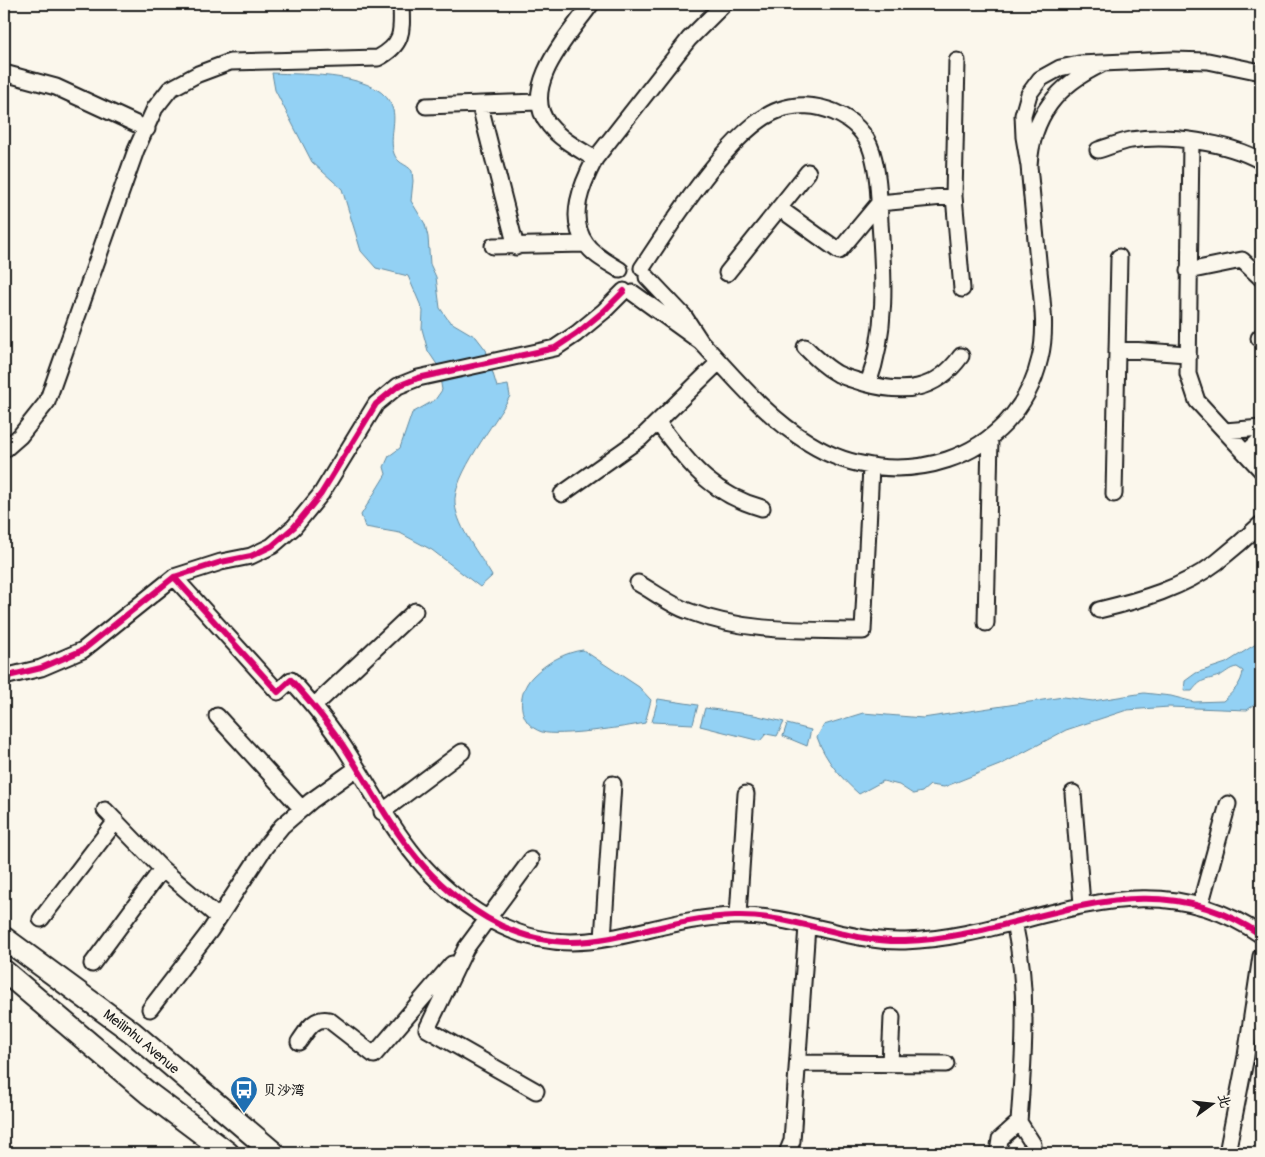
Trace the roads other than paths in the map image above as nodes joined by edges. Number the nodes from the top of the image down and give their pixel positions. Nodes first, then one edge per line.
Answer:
1 (401, 4) edge
2 (591, 4) edge
3 (724, 4) edge
4 (957, 61) dead end
5 (1102, 64) junction
6 (1261, 72) edge
7 (4, 73) edge
8 (538, 102) junction
9 (426, 106) dead end
10 (480, 106) junction
11 (147, 129) junction
12 (1191, 141) junction
13 (1098, 150) dead end
14 (595, 159) junction
15 (1261, 161) edge
16 (1029, 166) junction
17 (808, 172) dead end
18 (954, 196) junction
19 (879, 203) junction
20 (779, 208) junction
21 (585, 244) junction
22 (493, 246) dead end
23 (516, 247) junction
24 (1119, 257) dead end
25 (620, 270) junction
26 (1188, 271) junction
27 (645, 272) junction
28 (726, 273) dead end
29 (1261, 278) edge
30 (962, 289) dead end
31 (628, 292) junction
32 (701, 342) junction
33 (804, 347) dead end
34 (1117, 349) junction
35 (1187, 354) junction
36 (961, 356) dead end
37 (719, 362) junction
38 (868, 384) junction
39 (658, 423) junction
40 (1261, 428) edge
41 (1225, 431) junction
42 (990, 438) junction
43 (1261, 438) edge
44 (4, 450) edge
45 (1246, 453) junction
46 (871, 467) junction
47 (1261, 470) edge
48 (562, 494) dead end
49 (1114, 494) dead end
50 (762, 508) dead end
51 (1261, 524) edge
52 (174, 577) junction
53 (638, 583) dead end
54 (1099, 610) dead end
55 (415, 611) dead end
56 (986, 623) dead end
57 (4, 677) edge
58 (314, 706) junction
59 (217, 716) dead end
60 (462, 752) dead end
61 (357, 768) junction
62 (613, 784) dead end
63 (1073, 793) dead end
64 (746, 794) dead end
65 (1228, 804) dead end
66 (302, 809) junction
67 (105, 810) dead end
68 (382, 812) junction
69 (116, 821) junction
70 (531, 860) dead end
71 (162, 868) junction
72 (1082, 904) junction
73 (1200, 906) junction
74 (738, 915) junction
75 (218, 917) junction
76 (488, 918) junction
77 (42, 919) dead end
78 (1014, 922) junction
79 (807, 926) junction
80 (1261, 934) edge
81 (4, 938) edge
82 (603, 939) junction
83 (466, 948) junction
84 (1261, 956) edge
85 (92, 964) dead end
86 (4, 970) edge
87 (150, 1008) dead end
88 (409, 1015) junction
89 (892, 1017) dead end
90 (427, 1029) junction
91 (299, 1042) dead end
92 (798, 1063) junction
93 (890, 1064) junction
94 (946, 1064) dead end
95 (536, 1091) dead end
96 (1018, 1122) junction
97 (228, 1153) edge
98 (274, 1153) edge
99 (787, 1153) edge
100 (998, 1153) edge
101 (1033, 1153) edge
102 (1227, 1153) edge

1 - 11 street
2 - 8 street
3 - 14 street
4 - 18 street
5 - 6 street
5 - 16 street
5 - 16 street
7 - 11 street
8 - 10 street
8 - 14 street
9 - 10 street
10 - 23 street
11 - 44 street
12 - 13 street
12 - 15 street
12 - 26 street
14 - 21 street
16 - 42 street
17 - 20 street
18 - 19 street
18 - 30 street
19 - 20 street
19 - 27 street
19 - 38 street
20 - 28 street
21 - 23 street
21 - 25 street
22 - 23 street
24 - 34 street
25 - 27 street
25 - 31 street
26 - 29 street
26 - 35 street
27 - 31 street
27 - 32 street
31 - 32 street
31 - 52 street
32 - 37 street
33 - 38 street
34 - 35 street
34 - 49 street
35 - 41 street
36 - 38 street
37 - 39 street
37 - 46 street
39 - 48 street
39 - 50 street
40 - 41 street
41 - 45 street
42 - 46 street
42 - 56 street
43 - 45 street
45 - 47 street
46 - 53 street
51 - 54 street
52 - 57 street
52 - 58 street
55 - 58 street
58 - 61 street
59 - 66 street
60 - 68 street
61 - 66 street
61 - 68 street
62 - 82 street
63 - 72 street
64 - 74 street
65 - 73 street
66 - 75 street
67 - 69 street
68 - 76 street
69 - 71 street
69 - 77 street
70 - 76 street
71 - 75 street
71 - 85 street
72 - 73 street
72 - 78 street
73 - 80 street
74 - 79 street
74 - 82 street
75 - 87 street
76 - 82 street
76 - 83 street
78 - 79 street
78 - 96 street
79 - 92 street
81 - 98 main road, Meilinhu Avenue
83 - 88 street
83 - 90 street
84 - 102 street
86 - 97 main road
88 - 90 street
88 - 91 street
89 - 93 street
90 - 95 street
92 - 93 street
92 - 99 street
93 - 94 street
96 - 100 street
96 - 101 street

